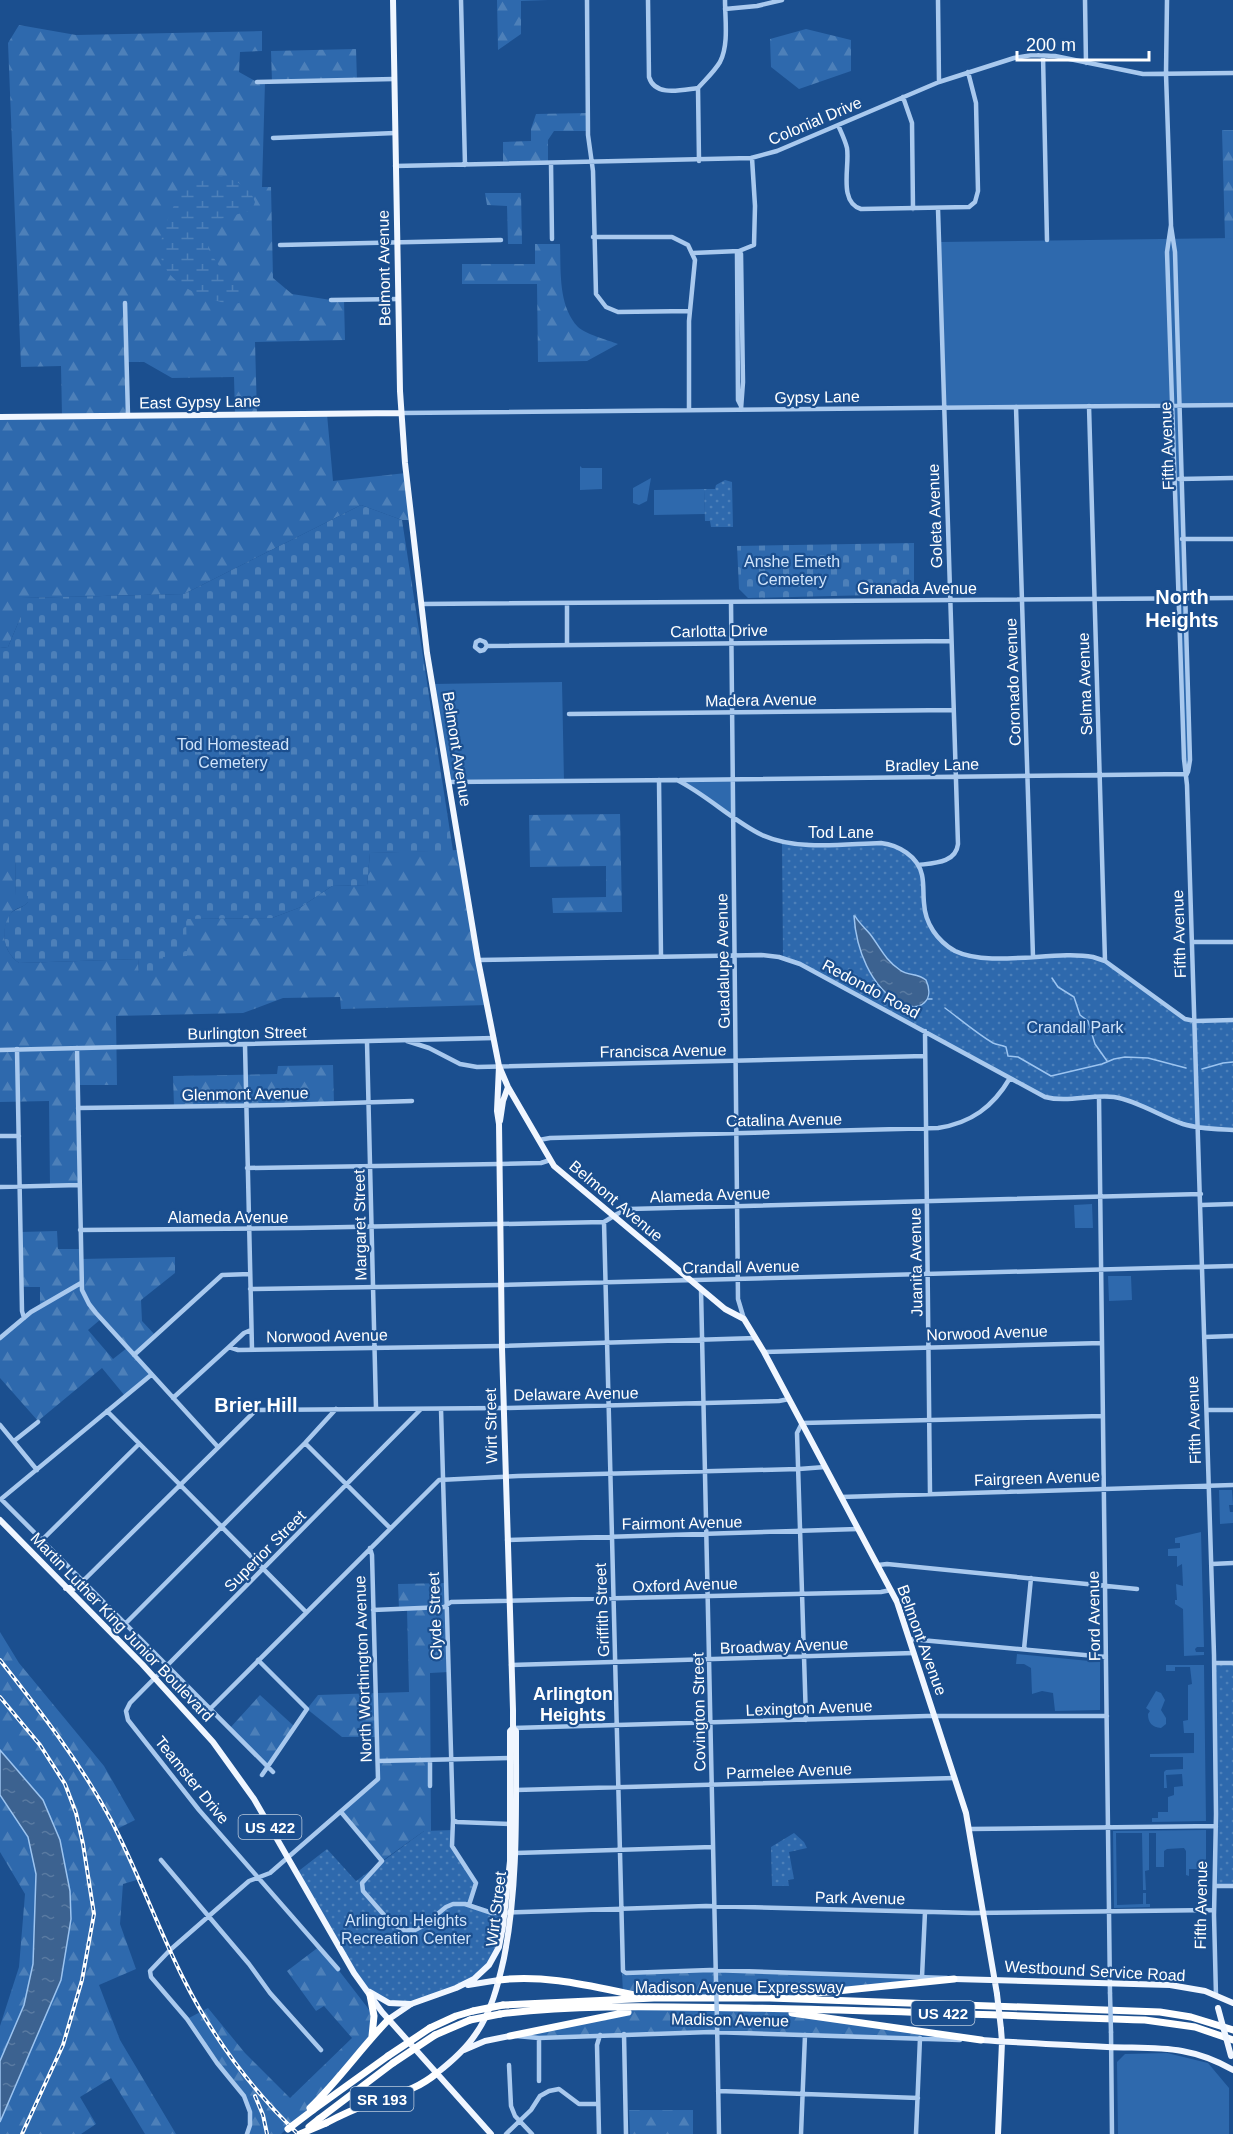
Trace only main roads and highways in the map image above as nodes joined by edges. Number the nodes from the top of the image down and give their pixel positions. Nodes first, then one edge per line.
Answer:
1 (393, 0) edge
2 (401, 413) junction
3 (0, 417) edge
4 (499, 1066) junction
5 (508, 1087) junction
6 (499, 1124) junction
7 (0, 1520) edge
8 (83, 1581) road end
9 (65, 1587) junction
10 (513, 1758) junction
11 (508, 1912) junction
12 (954, 1979) joint
13 (995, 1979) junction
14 (499, 1980) junction
15 (456, 1988) junction
16 (368, 1992) junction
17 (1216, 1996) junction
18 (654, 1998) junction
19 (770, 1998) junction
20 (1233, 2003) edge
21 (411, 2004) junction
22 (650, 2007) junction
23 (763, 2009) junction
24 (389, 2019) junction
25 (1233, 2030) edge
26 (510, 2036) joint
27 (372, 2037) junction
28 (981, 2040) joint
29 (1233, 2040) edge
30 (1002, 2042) junction
31 (461, 2052) junction
32 (1232, 2059) edge
33 (1233, 2070) edge
34 (436, 2073) junction
35 (311, 2109) junction
36 (322, 2121) junction
37 (281, 2134) edge
38 (300, 2134) edge
39 (491, 2134) edge
40 (998, 2134) edge

1 - 2 main road, Belmont Avenue
2 - 3 main road, East Gypsy Lane
2 - 4 main road, Belmont Avenue
4 - 5 main road, Belmont Avenue
4 - 6 main road, Wirt Street
5 - 6 main road, Wirt Street
5 - 13 main road, Belmont Avenue
6 - 10 main road, Wirt Street
7 - 9 main road, Martin Luther King Junior Boulevard / US 422
8 - 9 main road
9 - 16 main road, Martin Luther King Junior Boulevard / US 422
10 - 11 main road, Wirt Street
10 - 11 main road, Wirt Street
11 - 14 main road, Wirt Street
11 - 15 main road, Wirt Street
12 - 13 main road, Westbound Service Road
12 - 19 highway
13 - 17 main road, Westbound Service Road
13 - 30 main road, Belmont Avenue, bridge
14 - 15 main road, US 422
14 - 18 highway, US 422
14 - 31 main road, Wirt Street
15 - 21 main road, Wirt Street / US 422
16 - 21 main road, US 422
16 - 24 main road, Martin Luther King Junior Boulevard / US 422
16 - 27 highway
17 - 20 main road, Westbound Service Road
17 - 32 main road, Fifth Avenue, bridge
18 - 19 highway, Madison Avenue Expressway / US 422
18 - 35 highway, Madison Avenue Expressway, bridge
19 - 25 highway, Madison Avenue Expressway / US 422
21 - 24 main road, Wirt Street / SR 193
22 - 23 highway, Madison Avenue Expressway / US 422
22 - 26 highway, US 422
22 - 36 highway, Madison Avenue Expressway, bridge
23 - 28 highway
23 - 29 highway, Madison Avenue Expressway / US 422
24 - 27 highway, SR 193
24 - 34 main road, Martin Luther King Junior Boulevard / US 422
26 - 31 main road, Madison Avenue / US 422
27 - 35 highway, SR 193
28 - 30 main road, Madison Avenue
30 - 33 main road, Madison Avenue
30 - 40 main road, Belmont Avenue
31 - 34 main road, Wirt Street / US 422
34 - 36 highway, SR 193
34 - 39 main road, Martin Luther King Junior Boulevard
35 - 37 highway, Madison Avenue Expressway, bridge
36 - 38 highway, SR 193, bridge

